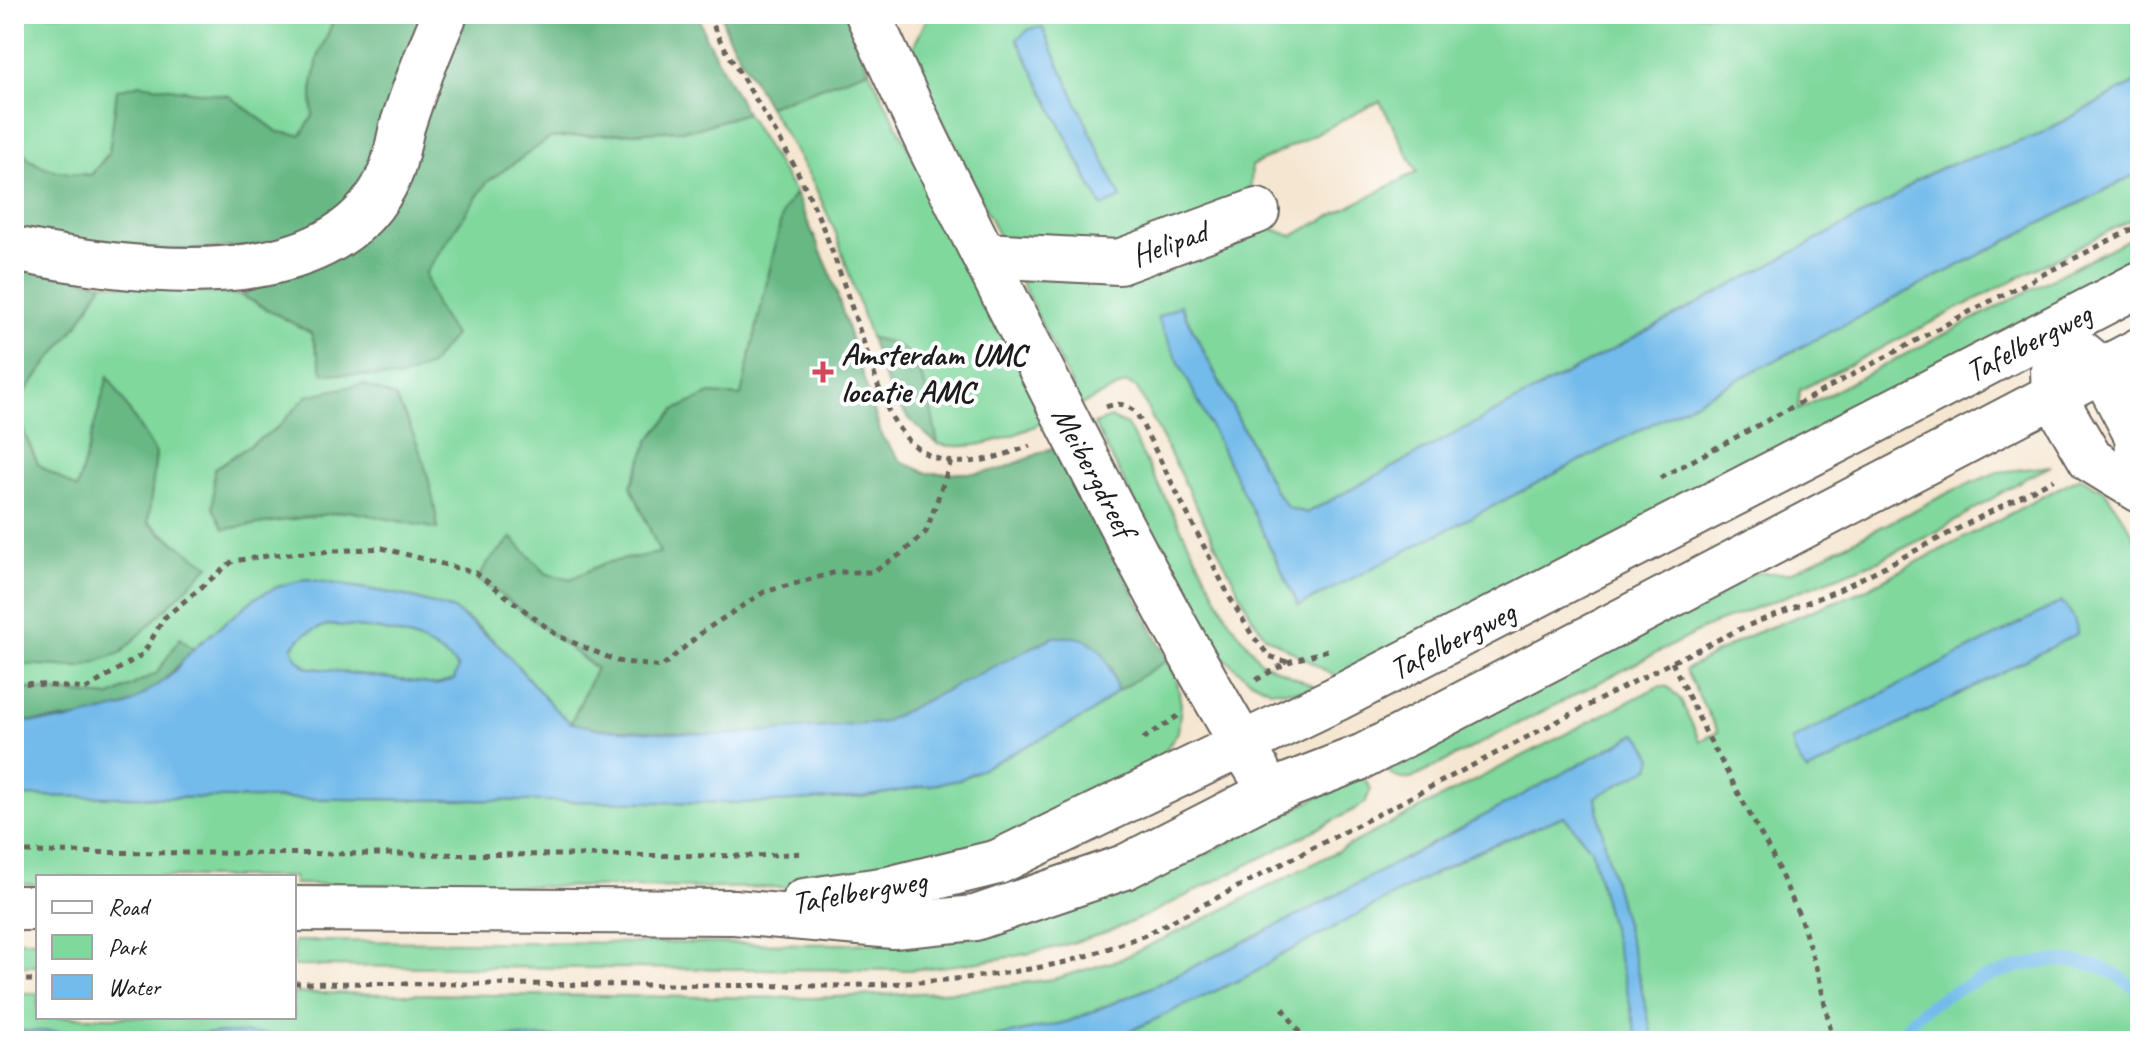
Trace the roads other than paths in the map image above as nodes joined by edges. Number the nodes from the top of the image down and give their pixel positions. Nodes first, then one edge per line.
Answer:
1 (445, 14) edge
2 (868, 14) edge
3 (1257, 211) dead end
4 (14, 249) edge
5 (984, 255) junction
6 (2140, 284) edge
7 (2052, 329) junction
8 (2121, 361) edge
9 (2054, 397) junction
10 (2140, 478) edge
11 (2140, 490) edge
12 (1243, 745) junction
13 (1271, 792) junction
14 (14, 908) edge
15 (36, 908) edge
16 (296, 909) edge
17 (734, 912) junction

1 - 4 street
2 - 5 street, Meibergdreef
3 - 5 street, Helipad
5 - 12 street, Meibergdreef
6 - 7 street, Tafelbergweg
7 - 8 street
7 - 9 street
7 - 12 street, Tafelbergweg
8 - 9 street, Tafelbergweg
8 - 10 street
9 - 11 street
9 - 13 street, Tafelbergweg
12 - 13 street, Meibergdreef
12 - 17 street, Tafelbergweg
13 - 17 street, Tafelbergweg
14 - 15 street
16 - 17 street, Tafelbergweg

